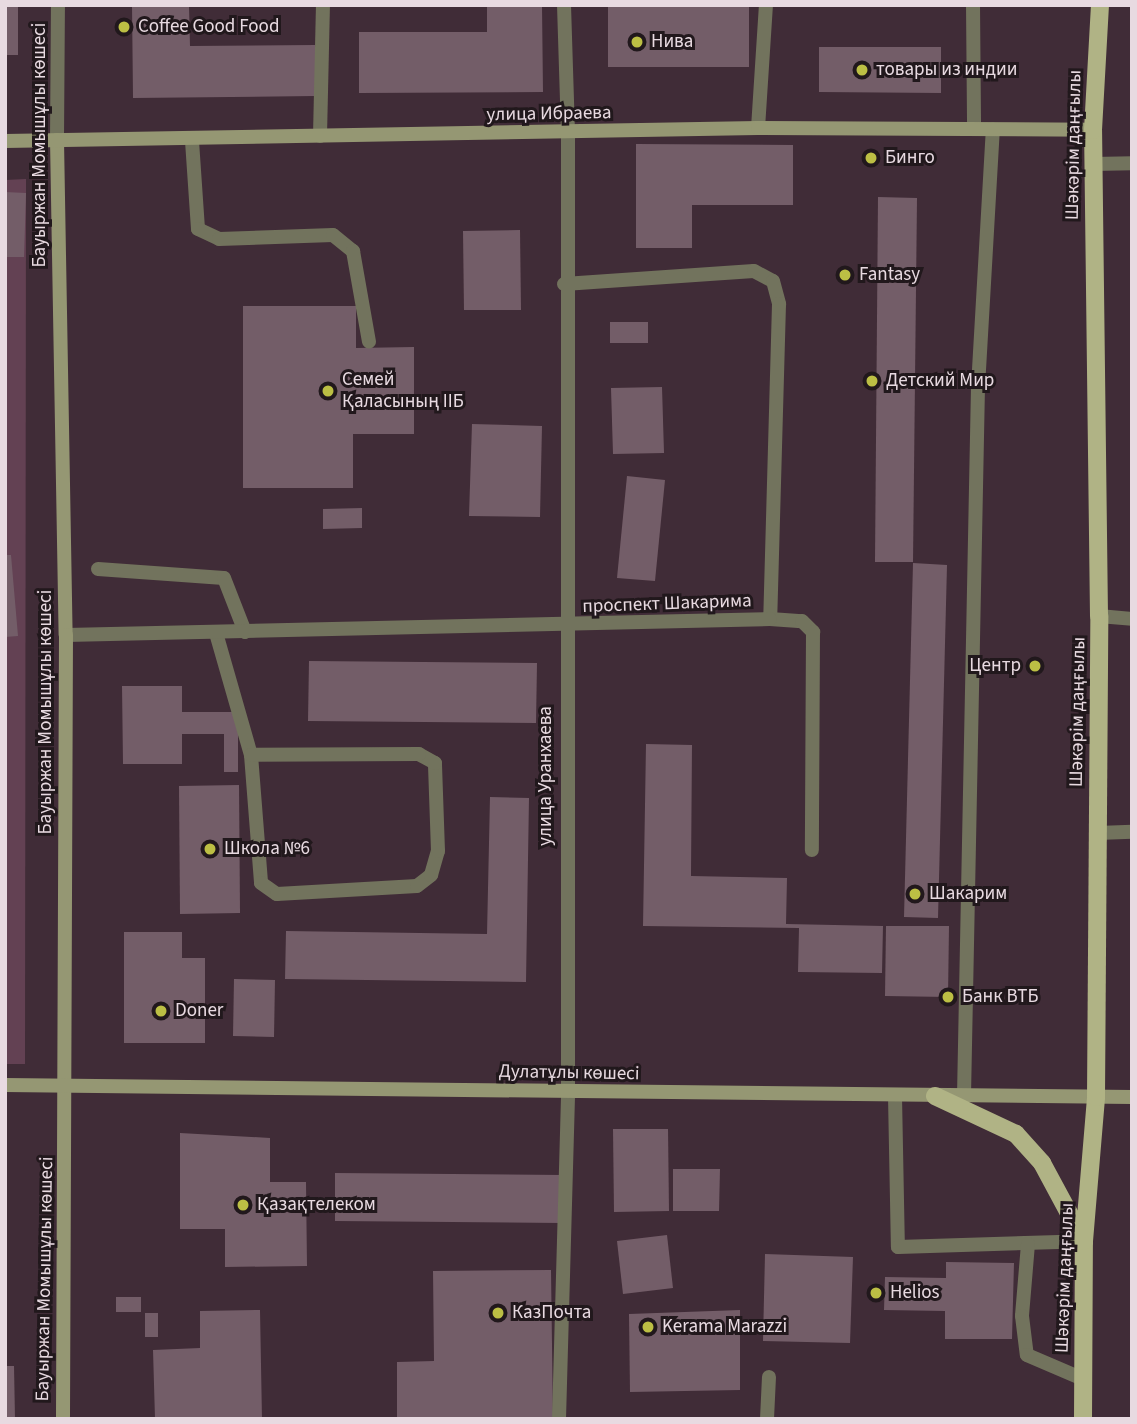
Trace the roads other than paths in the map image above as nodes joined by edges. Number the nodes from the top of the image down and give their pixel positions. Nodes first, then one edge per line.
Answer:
1 (58, 5) edge
2 (323, 5) edge
3 (564, 5) edge
4 (766, 5) edge
5 (972, 5) edge
6 (1100, 5) edge
7 (758, 128) junction
8 (974, 129) junction
9 (993, 129) junction
10 (1093, 130) junction
11 (568, 134) junction
12 (320, 136) junction
13 (57, 140) junction
14 (5, 141) edge
15 (192, 141) junction
16 (1132, 163) edge
17 (1093, 164) junction
18 (564, 284) junction
19 (369, 342) dead end
20 (98, 569) dead end
21 (1100, 616) junction
22 (770, 619) junction
23 (1132, 619) edge
24 (564, 627) junction
25 (245, 632) junction
26 (216, 633) junction
27 (66, 635) junction
28 (251, 755) junction
29 (1132, 832) edge
30 (1098, 833) junction
31 (812, 850) dead end
32 (5, 1085) edge
33 (67, 1086) junction
34 (568, 1093) junction
35 (895, 1096) junction
36 (935, 1096) junction
37 (964, 1096) junction
38 (1096, 1097) junction
39 (1132, 1097) edge
40 (1084, 1241) junction
41 (1028, 1244) junction
42 (769, 1377) dead end
43 (1083, 1379) junction
44 (63, 1419) edge
45 (559, 1419) edge
46 (767, 1419) edge
47 (1083, 1419) edge

1 - 13 street, Бауыржан Момышұлы көшесі
2 - 12 street
3 - 11 street, улица Уранхаева
4 - 7 street
5 - 8 street
6 - 10 main road, Шәкәрім даңғылы
7 - 8 street, улица Ибраева
7 - 11 street, улица Ибраева
8 - 9 street, улица Ибраева
9 - 10 street, улица Ибраева
9 - 37 street
10 - 17 main road, Шәкәрім даңғылы
11 - 12 street, улица Ибраева
11 - 18 street, улица Уранхаева
12 - 15 street, улица Ибраева
13 - 14 street, улица Ибраева
13 - 15 street, улица Ибраева
13 - 27 street, Бауыржан Момышұлы көшесі
15 - 19 street
16 - 17 street
17 - 21 main road, Шәкәрім даңғылы
18 - 22 street
18 - 24 street, улица Уранхаева
20 - 25 street
21 - 23 street
21 - 30 main road, Шәкәрім даңғылы
22 - 24 street, проспект Шакарима
22 - 31 street, проспект Шакарима
24 - 25 street, проспект Шакарима
24 - 34 street, улица Уранхаева
25 - 26 street, проспект Шакарима
26 - 27 street, проспект Шакарима
26 - 28 street
27 - 33 street, Бауыржан Момышұлы көшесі
28 - 28 street
29 - 30 street
30 - 38 main road, Шәкәрім даңғылы
32 - 33 street, Дулатұлы көшесі
33 - 34 street, Дулатұлы көшесі
33 - 44 street, Бауыржан Момышұлы көшесі
34 - 35 street, Дулатұлы көшесі
34 - 45 street, улица Уранхаева
35 - 36 street, Дулатұлы көшесі
35 - 41 street
36 - 37 street, Дулатұлы көшесі
36 - 40 main road
37 - 38 street, Дулатұлы көшесі
38 - 39 street, Дулатұлы көшесі
38 - 40 main road, Шәкәрім даңғылы
40 - 41 street
40 - 43 main road, Шәкәрім даңғылы
41 - 43 street
42 - 46 street
43 - 47 main road, Шәкәрім даңғылы

